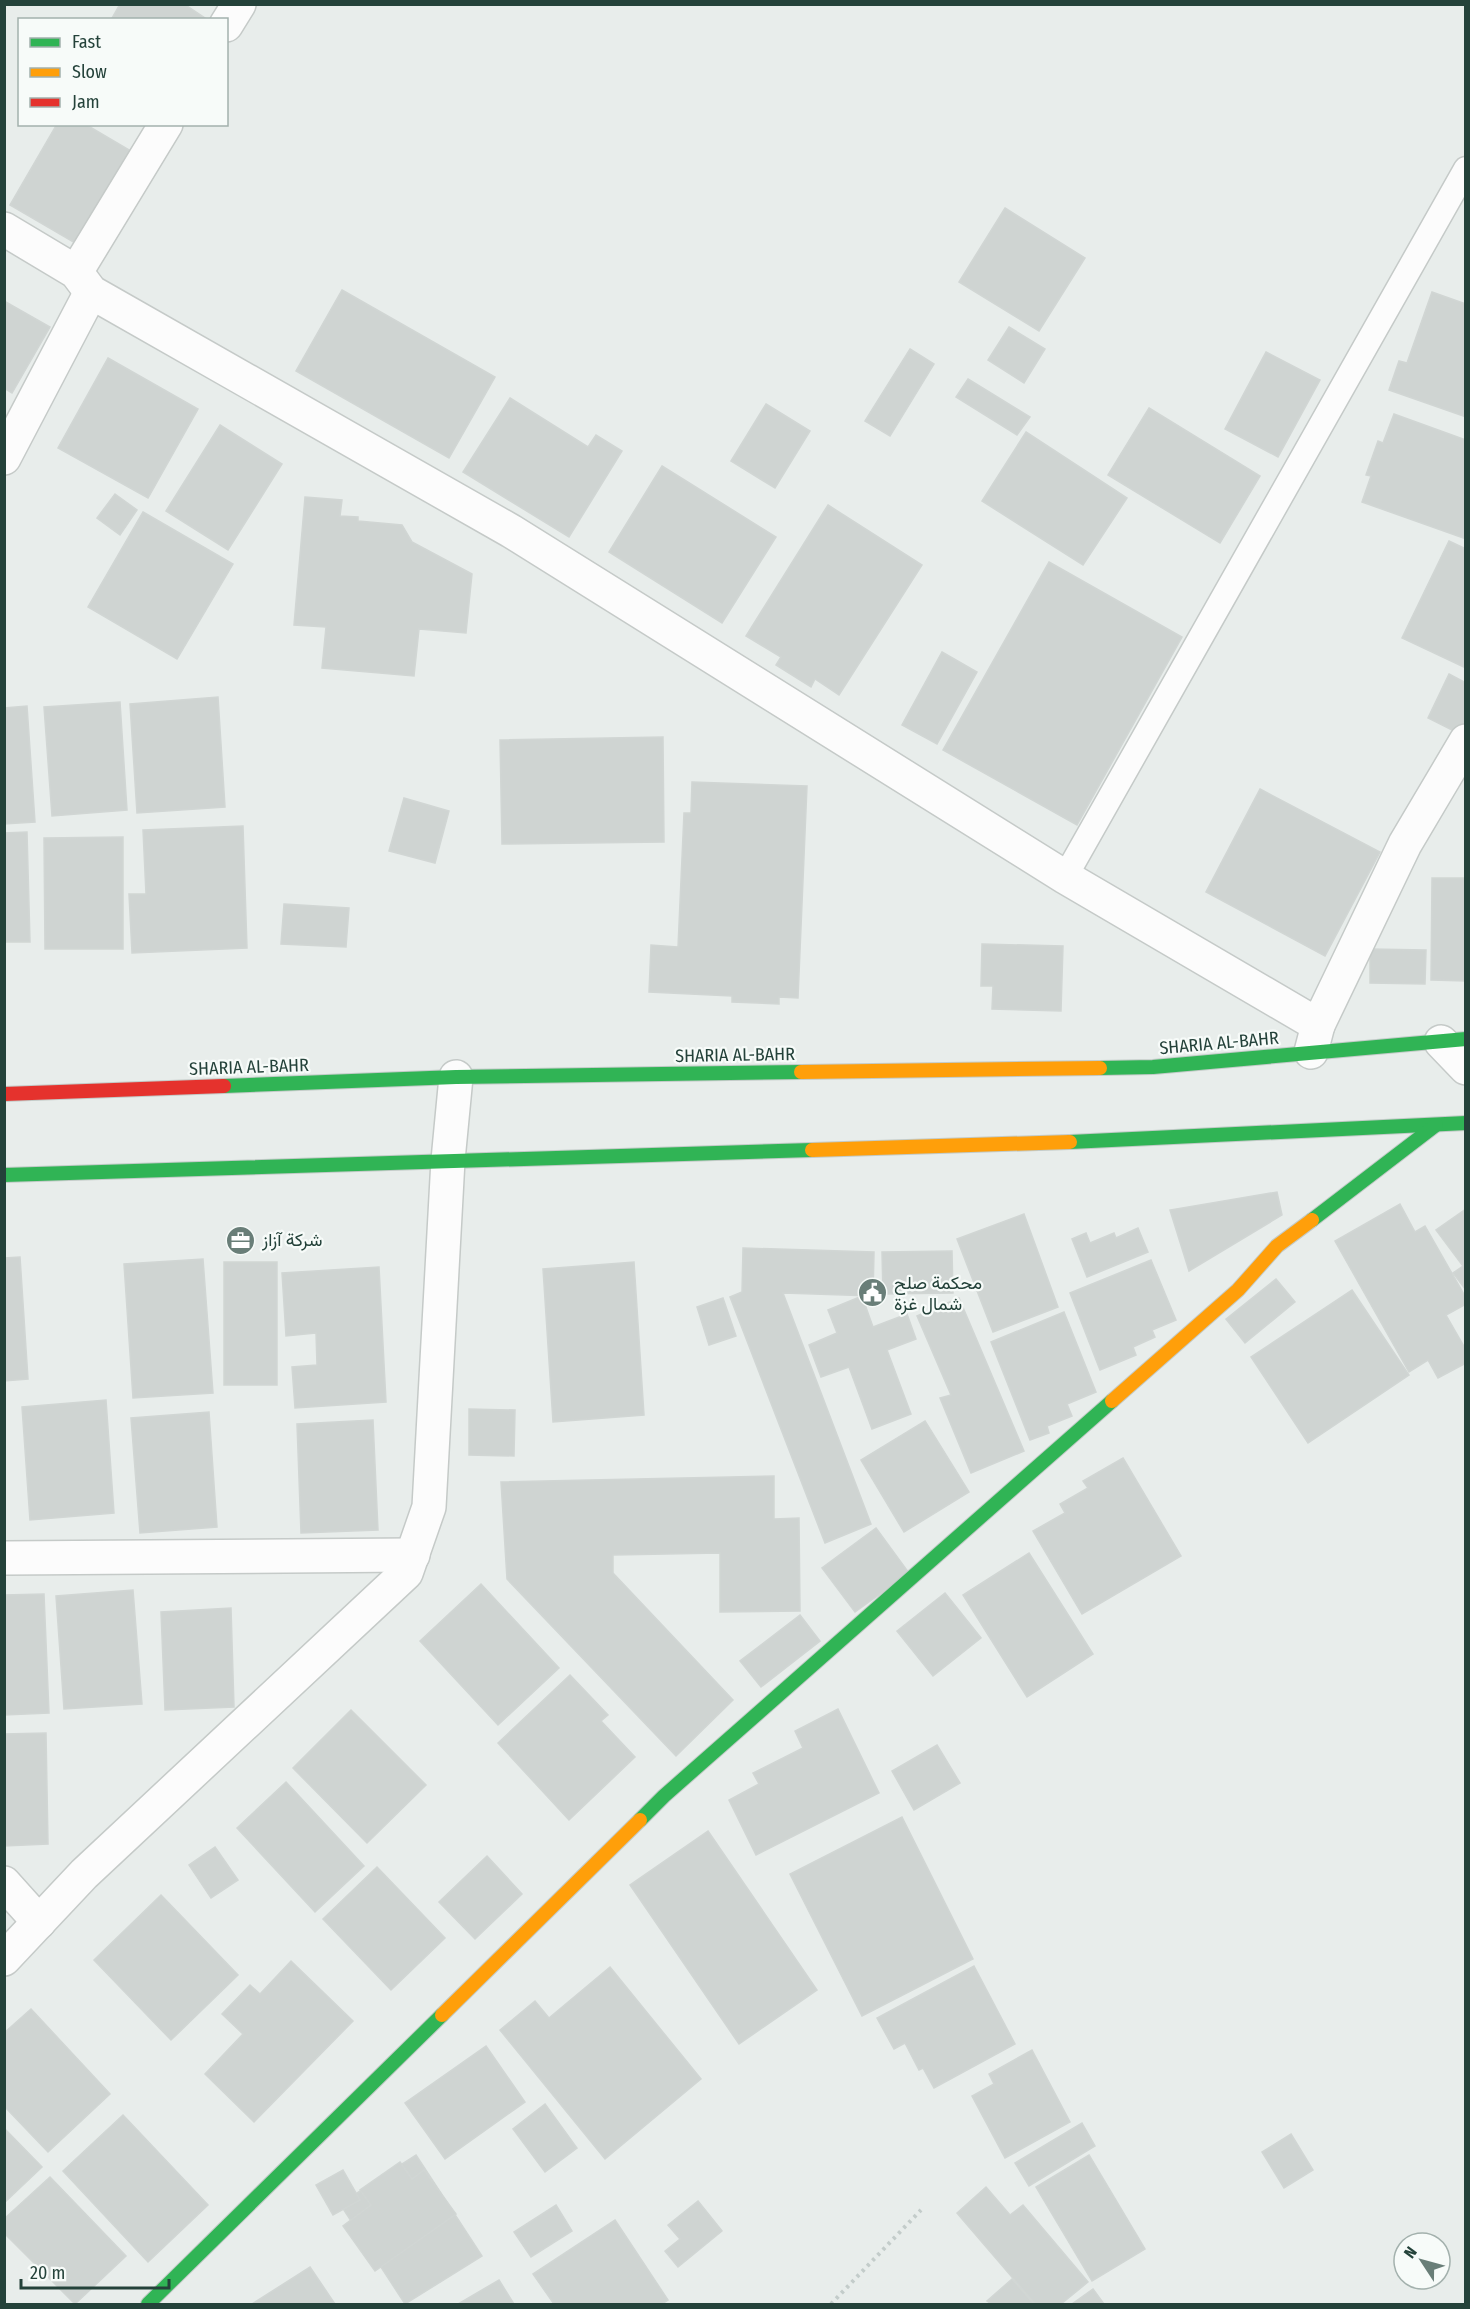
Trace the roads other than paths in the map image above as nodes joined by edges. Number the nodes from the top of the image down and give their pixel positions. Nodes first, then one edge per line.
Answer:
1 (239, 4) edge
2 (228, 23) edge
3 (165, 126) edge
4 (1466, 169) edge
5 (4, 229) edge
6 (83, 282) junction
7 (4, 458) edge
8 (1466, 741) edge
9 (1065, 877) junction
10 (1314, 1039) junction
11 (1453, 1040) edge
12 (1466, 1068) edge
13 (456, 1077) junction
14 (4, 1094) edge
15 (1466, 1123) edge
16 (1436, 1125) junction
17 (448, 1160) junction
18 (4, 1175) edge
19 (413, 1555) junction
20 (4, 1558) edge
21 (4, 1883) edge
22 (39, 1922) junction
23 (4, 1959) edge
24 (148, 2304) edge

1 - 2 street
3 - 6 street
4 - 9 lane
5 - 6 street
6 - 7 street
6 - 9 street
8 - 10 street
9 - 10 street
10 - 11 main road, SHARIA AL-BAHR
10 - 13 main road, SHARIA AL-BAHR
11 - 12 street
13 - 14 main road, SHARIA AL-BAHR
13 - 17 street
15 - 16 main road
16 - 17 main road
16 - 24 main road
17 - 18 main road
17 - 19 street
19 - 20 street
19 - 22 street
21 - 22 street
22 - 23 street

